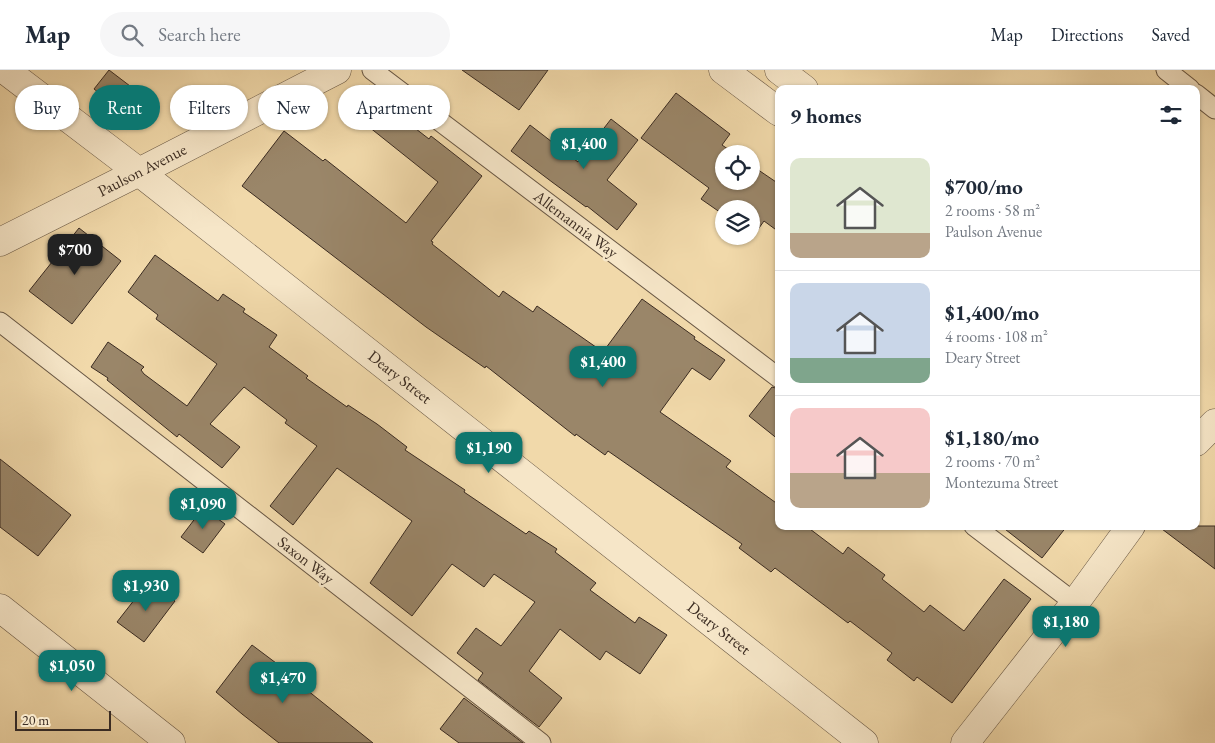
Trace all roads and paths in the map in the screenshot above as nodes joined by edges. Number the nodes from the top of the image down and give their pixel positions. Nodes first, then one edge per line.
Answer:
1 (5, 70) edge
2 (337, 70) edge
3 (372, 70) edge
4 (723, 70) edge
5 (778, 70) edge
6 (1166, 70) edge
7 (799, 85) edge
8 (1185, 85) edge
9 (1200, 97) edge
10 (1215, 108) edge
11 (775, 109) edge
12 (139, 172) junction
13 (0, 242) edge
14 (0, 322) edge
15 (775, 375) edge
16 (979, 530) edge
17 (1128, 530) edge
18 (1074, 603) junction
19 (0, 608) edge
20 (171, 743) edge
21 (541, 743) edge
22 (864, 743) edge
23 (965, 743) edge

1 - 12 street, Deary Street
2 - 12 street, Paulson Avenue
3 - 15 lane, Allemannia Way
4 - 11 street
5 - 7 street
6 - 8 lane
9 - 10 lane
12 - 13 street, Paulson Avenue
12 - 22 street, Deary Street
14 - 21 lane, Saxon Way
16 - 18 lane
17 - 18 street
18 - 23 street
19 - 20 street

